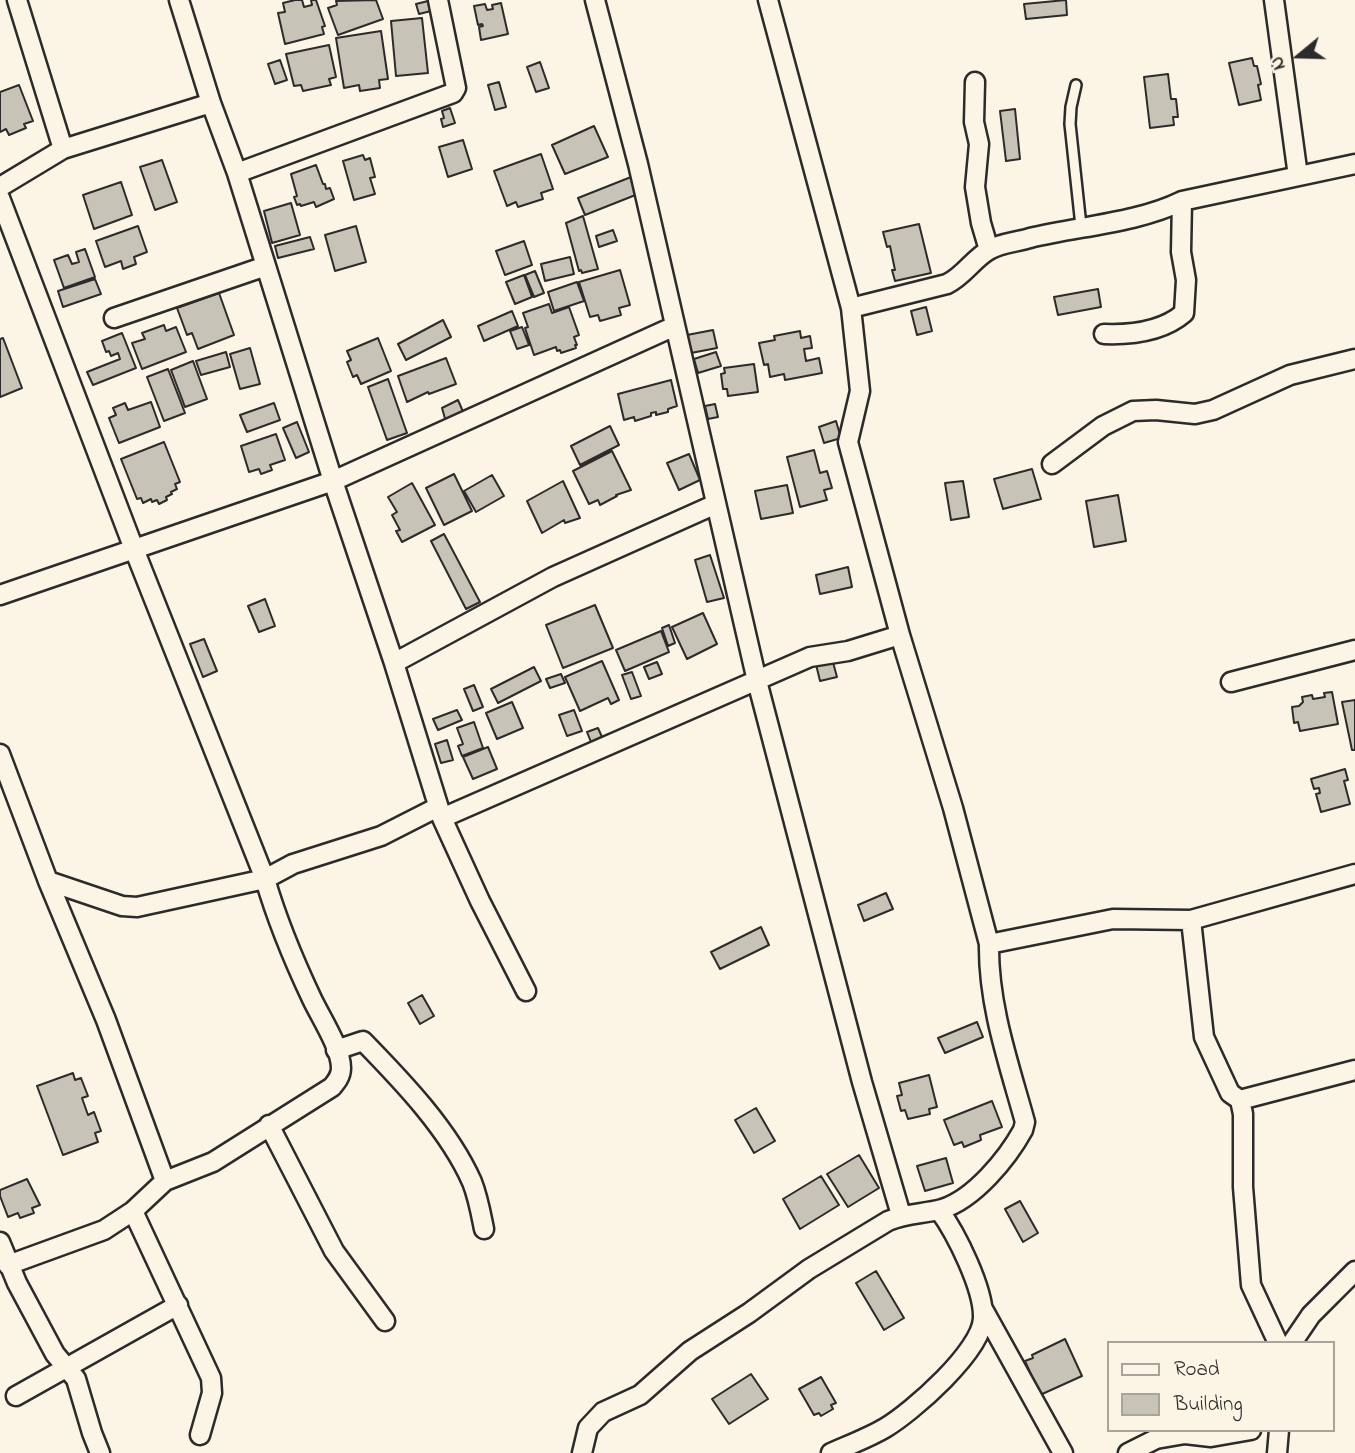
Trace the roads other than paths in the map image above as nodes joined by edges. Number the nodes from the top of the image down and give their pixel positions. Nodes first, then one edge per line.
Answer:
1 (17, 0) edge
2 (179, 0) edge
3 (438, 0) edge
4 (595, 0) edge
5 (768, 0) edge
6 (1274, 0) edge
7 (975, 82) dead end
8 (1076, 85) dead end
9 (211, 103) junction
10 (62, 149) junction
11 (1355, 164) edge
12 (237, 173) junction
13 (1298, 176) junction
14 (0, 187) edge
15 (0, 198) edge
16 (1182, 201) junction
17 (1081, 226) junction
18 (989, 250) junction
19 (266, 266) junction
20 (851, 308) junction
21 (114, 318) dead end
22 (675, 326) junction
23 (1104, 334) dead end
24 (1355, 359) edge
25 (1052, 464) dead end
26 (333, 481) junction
27 (716, 504) junction
28 (134, 549) junction
29 (0, 596) edge
30 (900, 635) junction
31 (1355, 650) edge
32 (394, 663) junction
33 (757, 681) junction
34 (1231, 682) dead end
35 (0, 754) edge
36 (440, 812) junction
37 (1355, 874) edge
38 (265, 879) junction
39 (48, 881) junction
40 (1191, 920) junction
41 (989, 944) junction
42 (526, 991) dead end
43 (336, 1050) junction
44 (1355, 1070) edge
45 (1240, 1100) junction
46 (269, 1125) junction
47 (165, 1181) junction
48 (133, 1210) junction
49 (939, 1210) junction
50 (901, 1215) junction
51 (484, 1229) dead end
52 (0, 1242) edge
53 (8, 1265) junction
54 (1355, 1271) edge
55 (178, 1306) junction
56 (982, 1307) junction
57 (384, 1321) dead end
58 (1277, 1341) edge
59 (1293, 1341) edge
60 (65, 1368) junction
61 (16, 1396) dead end
62 (1239, 1432) edge
63 (1279, 1432) edge
64 (200, 1435) dead end
65 (100, 1453) edge
66 (582, 1453) edge
67 (831, 1453) edge
68 (1063, 1453) edge
69 (1128, 1453) edge
70 (1277, 1453) edge

1 - 10 street
2 - 9 street
3 - 12 street
4 - 22 street
5 - 20 street
6 - 13 street
7 - 18 street
8 - 17 lane
9 - 10 street
9 - 12 street
10 - 14 street
11 - 13 street
12 - 19 street
13 - 16 street
15 - 28 street
16 - 17 street
16 - 23 street
17 - 18 street
18 - 20 street
19 - 21 street
19 - 26 street
20 - 30 street
22 - 26 street
22 - 27 street
24 - 25 street
26 - 28 street
26 - 32 street
27 - 32 street
27 - 33 street
28 - 29 street
28 - 38 street
30 - 33 street
30 - 41 street
31 - 34 street
32 - 36 street
33 - 36 street
33 - 50 street
35 - 39 street
36 - 38 street
36 - 42 street
37 - 40 street
38 - 39 street
38 - 43 street
39 - 47 street
40 - 41 street
40 - 45 street
41 - 49 street
43 - 46 street
43 - 51 street
44 - 45 street
45 - 58 street
46 - 47 street
46 - 57 street
47 - 48 street
48 - 53 street
48 - 55 street
49 - 50 street
49 - 56 street
50 - 66 street
52 - 53 street
53 - 60 street
54 - 59 street
55 - 60 street
55 - 64 street
56 - 67 street
56 - 68 street
60 - 61 street
60 - 65 street
62 - 69 street
63 - 70 street

